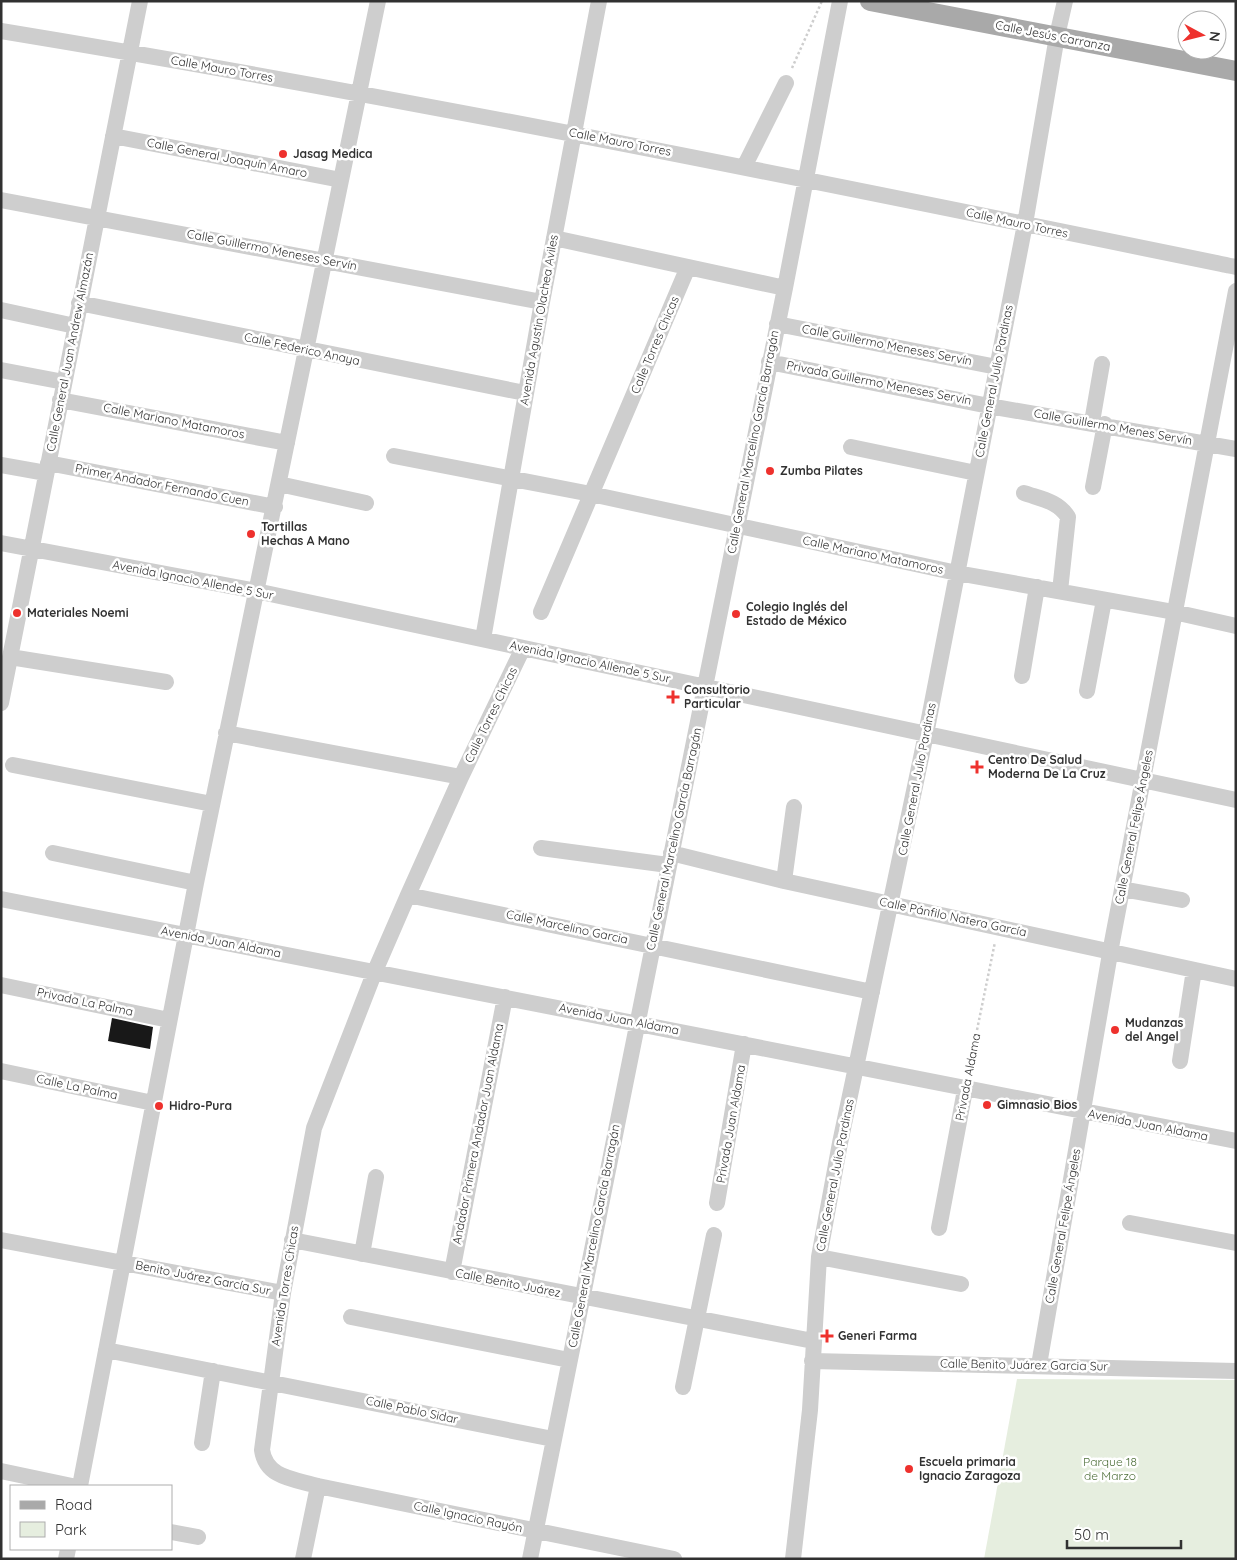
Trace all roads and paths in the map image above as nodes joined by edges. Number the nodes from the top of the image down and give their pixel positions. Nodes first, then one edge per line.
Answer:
1 (140, 1) edge
2 (378, 1) edge
3 (599, 1) edge
4 (822, 1) edge
5 (840, 1) edge
6 (870, 1) edge
7 (1065, 1) edge
8 (1, 31) edge
9 (1056, 36) junction
10 (130, 52) junction
11 (1236, 71) edge
12 (786, 83) joint
13 (359, 93) junction
14 (574, 133) junction
15 (113, 136) junction
16 (744, 167) junction
17 (806, 179) junction
18 (341, 180) junction
19 (1, 200) edge
20 (96, 217) junction
21 (1025, 224) junction
22 (554, 238) junction
23 (324, 260) junction
24 (688, 267) junction
25 (1236, 268) edge
26 (785, 288) junction
27 (1236, 291) edge
28 (542, 302) junction
29 (79, 303) junction
30 (1, 310) edge
31 (777, 324) junction
32 (75, 326) junction
33 (1230, 349) edge
34 (306, 350) junction
35 (769, 362) junction
36 (1102, 364) dead end
37 (997, 367) junction
38 (1, 370) edge
39 (64, 382) junction
40 (525, 394) junction
41 (60, 400) junction
42 (989, 406) junction
43 (1099, 423) junction
44 (288, 443) junction
45 (1206, 443) junction
46 (851, 448) dead end
47 (1236, 449) edge
48 (394, 456) dead end
49 (1, 465) edge
50 (47, 468) junction
51 (976, 473) junction
52 (510, 480) junction
53 (279, 484) junction
54 (1093, 487) dead end
55 (1024, 493) dead end
56 (591, 494) junction
57 (366, 503) dead end
58 (275, 507) junction
59 (735, 526) junction
60 (1, 543) edge
61 (32, 549) junction
62 (957, 573) junction
63 (1038, 587) junction
64 (256, 591) junction
65 (1060, 591) junction
66 (1104, 600) junction
67 (541, 612) dead end
68 (1174, 612) junction
69 (1236, 626) edge
70 (483, 639) junction
71 (524, 648) junction
72 (10, 657) junction
73 (1022, 676) dead end
74 (166, 682) dead end
75 (705, 686) junction
76 (1087, 691) dead end
77 (1, 703) edge
78 (226, 733) junction
79 (926, 734) junction
80 (13, 765) dead end
81 (461, 777) junction
82 (1143, 781) junction
83 (1236, 800) edge
84 (212, 804) junction
85 (794, 807) dead end
86 (541, 848) dead end
87 (53, 853) dead end
88 (669, 859) junction
89 (784, 881) junction
90 (196, 883) junction
91 (1122, 889) junction
92 (408, 895) junction
93 (1, 899) edge
94 (1182, 900) dead end
95 (892, 903) junction
96 (999, 926) junction
97 (185, 935) junction
98 (652, 945) junction
99 (1110, 952) junction
100 (1194, 970) junction
101 (375, 971) junction
102 (1236, 979) edge
103 (1, 985) edge
104 (872, 992) junction
105 (505, 997) junction
106 (169, 1020) junction
107 (636, 1023) junction
108 (744, 1044) junction
109 (1180, 1061) dead end
110 (855, 1068) junction
111 (1, 1071) edge
112 (965, 1090) junction
113 (153, 1103) junction
114 (320, 1109) joint
115 (1083, 1112) junction
116 (1236, 1142) edge
117 (376, 1177) dead end
118 (717, 1203) dead end
119 (1130, 1223) dead end
120 (939, 1228) dead end
121 (714, 1235) dead end
122 (1, 1240) edge
123 (292, 1240) junction
124 (1236, 1243) edge
125 (362, 1254) junction
126 (819, 1258) junction
127 (122, 1263) junction
128 (452, 1272) junction
129 (962, 1284) dead end
130 (283, 1293) junction
131 (581, 1297) junction
132 (351, 1317) dead end
133 (697, 1319) junction
134 (813, 1341) junction
135 (106, 1350) junction
136 (569, 1360) junction
137 (812, 1361) junction
138 (1039, 1365) junction
139 (213, 1370) junction
140 (1236, 1372) edge
141 (270, 1382) junction
142 (683, 1388) dead end
143 (553, 1439) junction
144 (202, 1443) dead end
145 (266, 1465) joint
146 (1, 1471) edge
147 (67, 1485) edge
148 (80, 1485) edge
149 (318, 1486) junction
150 (536, 1531) junction
151 (172, 1532) edge
152 (198, 1537) dead end
153 (303, 1559) edge
154 (530, 1559) edge
155 (674, 1559) edge
156 (793, 1559) edge

1 - 10 street, Calle General Juan Andrew Almazán
2 - 13 street
3 - 14 street, Avenida Agustin Olachea Aviles
4 - 12 path
5 - 17 street, Calle General Marcelino García Barragán
6 - 9 main road, Calle Jesús Carranza
7 - 9 street, Calle General Julio Pardinas
8 - 10 street, Calle Mauro Torres
9 - 11 main road, Calle Jesús Carranza
9 - 21 street, Calle General Julio Pardinas
10 - 13 street, Calle Mauro Torres
10 - 15 street, Calle General Juan Andrew Almazán
12 - 16 street
13 - 14 street, Calle Mauro Torres
13 - 18 street
14 - 16 street, Calle Mauro Torres
14 - 22 street, Avenida Agustin Olachea Aviles
15 - 18 street, Calle General Joaquín Amaro
15 - 20 street, Calle General Juan Andrew Almazán
16 - 17 street, Calle Mauro Torres
17 - 21 street, Calle Mauro Torres
17 - 26 street, Calle General Marcelino García Barragán
18 - 23 street
19 - 20 street, Calle Guillermo Meneses Servín
20 - 23 street, Calle Guillermo Meneses Servín
20 - 29 street, Calle General Juan Andrew Almazán
21 - 25 street, Calle Mauro Torres
21 - 37 street, Calle General Julio Pardinas
22 - 24 street
22 - 28 street, Avenida Agustin Olachea Aviles
23 - 28 street, Calle Guillermo Meneses Servín
23 - 34 street
24 - 26 street
24 - 56 street, Calle Torres Chicas
26 - 31 street, Calle General Marcelino García Barragán
27 - 33 street, Calle General Felipe Ángeles
28 - 40 street, Avenida Agustin Olachea Aviles
29 - 32 street, Calle General Juan Andrew Almazán
29 - 34 street, Calle Federico Anaya
30 - 32 street
31 - 35 street, Calle General Marcelino García Barragán
31 - 37 street, Calle Guillermo Meneses Servín
32 - 39 street, Calle General Juan Andrew Almazán
33 - 45 street, Calle General Felipe Ángeles
34 - 40 street, Calle Federico Anaya
34 - 44 street
35 - 42 street, Privada Guillermo Meneses Servín
35 - 59 street, Calle General Marcelino García Barragán
36 - 43 street
37 - 42 street, Calle General Julio Pardinas
38 - 39 street
39 - 41 street, Calle General Juan Andrew Almazán
40 - 52 street, Avenida Agustin Olachea Aviles
41 - 44 street, Calle Mariano Matamoros
41 - 50 street, Calle General Juan Andrew Almazán
42 - 43 street, Calle Guillermo Menes Servín
42 - 51 street, Calle General Julio Pardinas
43 - 45 street, Calle Guillermo Menes Servín
43 - 54 street
44 - 53 street
45 - 47 street, Calle Guillermo Menes Servín
45 - 68 street, Calle General Felipe Ángeles
46 - 51 street
48 - 52 street, Calle Mariano Matamoros
49 - 50 street, Primer Andador Fernando Cuen
50 - 58 street, Primer Andador Fernando Cuen
50 - 61 street, Calle General Juan Andrew Almazán
51 - 62 street, Calle General Julio Pardinas
52 - 56 street, Calle Mariano Matamoros
52 - 70 street, Avenida Agustin Olachea Aviles
53 - 57 street
53 - 58 street
55 - 65 street
56 - 59 street, Calle Mariano Matamoros
56 - 67 street, Calle Torres Chicas
58 - 64 street
59 - 62 street, Calle Mariano Matamoros
59 - 75 street, Calle General Marcelino García Barragán
60 - 61 street, Avenida Ignacio Allende 5 Sur
61 - 64 street, Avenida Ignacio Allende 5 Sur
61 - 72 street, Calle General Juan Andrew Almazán
62 - 63 street, Calle Mariano Matamoros
62 - 79 street, Calle General Julio Pardinas
63 - 65 street, Calle Mariano Matamoros
63 - 73 street
64 - 70 street, Avenida Ignacio Allende 5 Sur
64 - 78 street
65 - 66 street, Calle Mariano Matamoros
66 - 68 street, Calle Mariano Matamoros
66 - 76 street
68 - 69 street, Calle Mariano Matamoros
68 - 82 street, Calle General Felipe Ángeles
70 - 71 street, Avenida Ignacio Allende 5 Sur
71 - 75 street, Avenida Ignacio Allende 5 Sur
71 - 81 street, Calle Torres Chicas
72 - 74 street
72 - 77 street, Calle General Juan Andrew Almazán
75 - 79 street, Avenida Ignacio Allende 5 Sur
75 - 88 street, Calle General Marcelino García Barragán
78 - 81 street
78 - 84 street
79 - 82 street, Avenida Ignacio Allende 5 Sur
79 - 95 street, Calle General Julio Pardinas
80 - 84 street
81 - 92 street, Calle Torres Chicas
82 - 83 street, Avenida Ignacio Allende 5 Sur
82 - 91 street, Calle General Felipe Ángeles
84 - 90 street
85 - 89 street
86 - 88 street, Calle Pánfilo Natera García
87 - 90 street
88 - 89 street, Calle Pánfilo Natera García
88 - 98 street, Calle General Marcelino García Barragán
89 - 95 street, Calle Pánfilo Natera García
90 - 97 street
91 - 94 street
91 - 99 street, Calle General Felipe Ángeles
92 - 98 street, Calle Marcelino Garcia
92 - 101 street, Calle Torres Chicas
93 - 97 street, Avenida Juan Aldama
95 - 96 street, Calle Pánfilo Natera García
95 - 104 street, Calle General Julio Pardinas
96 - 99 street, Calle Pánfilo Natera García
96 - 112 path, Privada Aldama
97 - 101 street, Avenida Juan Aldama
97 - 106 street
98 - 104 street, Calle Marcelino Garcia
98 - 107 street, Calle General Marcelino García Barragán
99 - 100 street, Calle Pánfilo Natera García
99 - 115 street, Calle General Felipe Ángeles
100 - 102 street, Calle Pánfilo Natera García
100 - 109 street
101 - 105 street, Avenida Juan Aldama
101 - 114 street, Calle Torres Chicas
103 - 106 street, Privada La Palma
104 - 110 street, Calle General Julio Pardinas
105 - 107 street, Avenida Juan Aldama
105 - 128 street, Andador Primera Andador Juan Aldama
106 - 113 street
107 - 108 street, Avenida Juan Aldama
107 - 131 street, Calle General Marcelino García Barragán
108 - 110 street, Avenida Juan Aldama
108 - 118 street, Privada Juan Aldama
110 - 112 street, Avenida Juan Aldama
110 - 126 street, Calle General Julio Pardinas
111 - 113 street, Calle La Palma
112 - 115 street, Avenida Juan Aldama
112 - 120 street, Privada Aldama
113 - 127 street
114 - 123 street, Avenida Torres Chicas
115 - 116 street, Avenida Juan Aldama
115 - 138 street, Calle General Felipe Ángeles
117 - 125 street
119 - 124 street
121 - 133 street
122 - 127 street, Benito Juárez García Sur
123 - 125 street, Calle Benito Juárez
123 - 130 street, Avenida Torres Chicas
125 - 128 street, Calle Benito Juárez
126 - 129 street
126 - 134 street, Calle General Julio Pardinas
127 - 130 street, Benito Juárez García Sur
127 - 135 street
128 - 131 street, Calle Benito Juárez
130 - 141 street, Avenida Torres Chicas
131 - 133 street, Calle Benito Juárez
131 - 136 street, Calle General Marcelino García Barragán
132 - 136 street
133 - 134 street, Calle Benito Juárez
133 - 142 street
134 - 137 street, Calle General Julio Pardinas
135 - 139 street, Calle Pablo Sidar
135 - 148 street
136 - 143 street, Calle General Marcelino García Barragán
137 - 138 street, Calle Benito Juárez Garcia Sur
137 - 156 street, Calle General Julio Pardinas
138 - 140 street, Calle Benito Juárez Garcia Sur
139 - 141 street, Calle Pablo Sidar
139 - 144 street
141 - 143 street, Calle Pablo Sidar
141 - 145 street, Avenida Torres Chicas
143 - 150 street, Calle General Marcelino García Barragán
145 - 149 street, Calle Ignacio Rayón
146 - 147 street
149 - 150 street, Calle Ignacio Rayón
149 - 153 street
150 - 154 street, Calle General Marcelino García Barragán
150 - 155 street, Calle Ignacio Rayón
151 - 152 street

